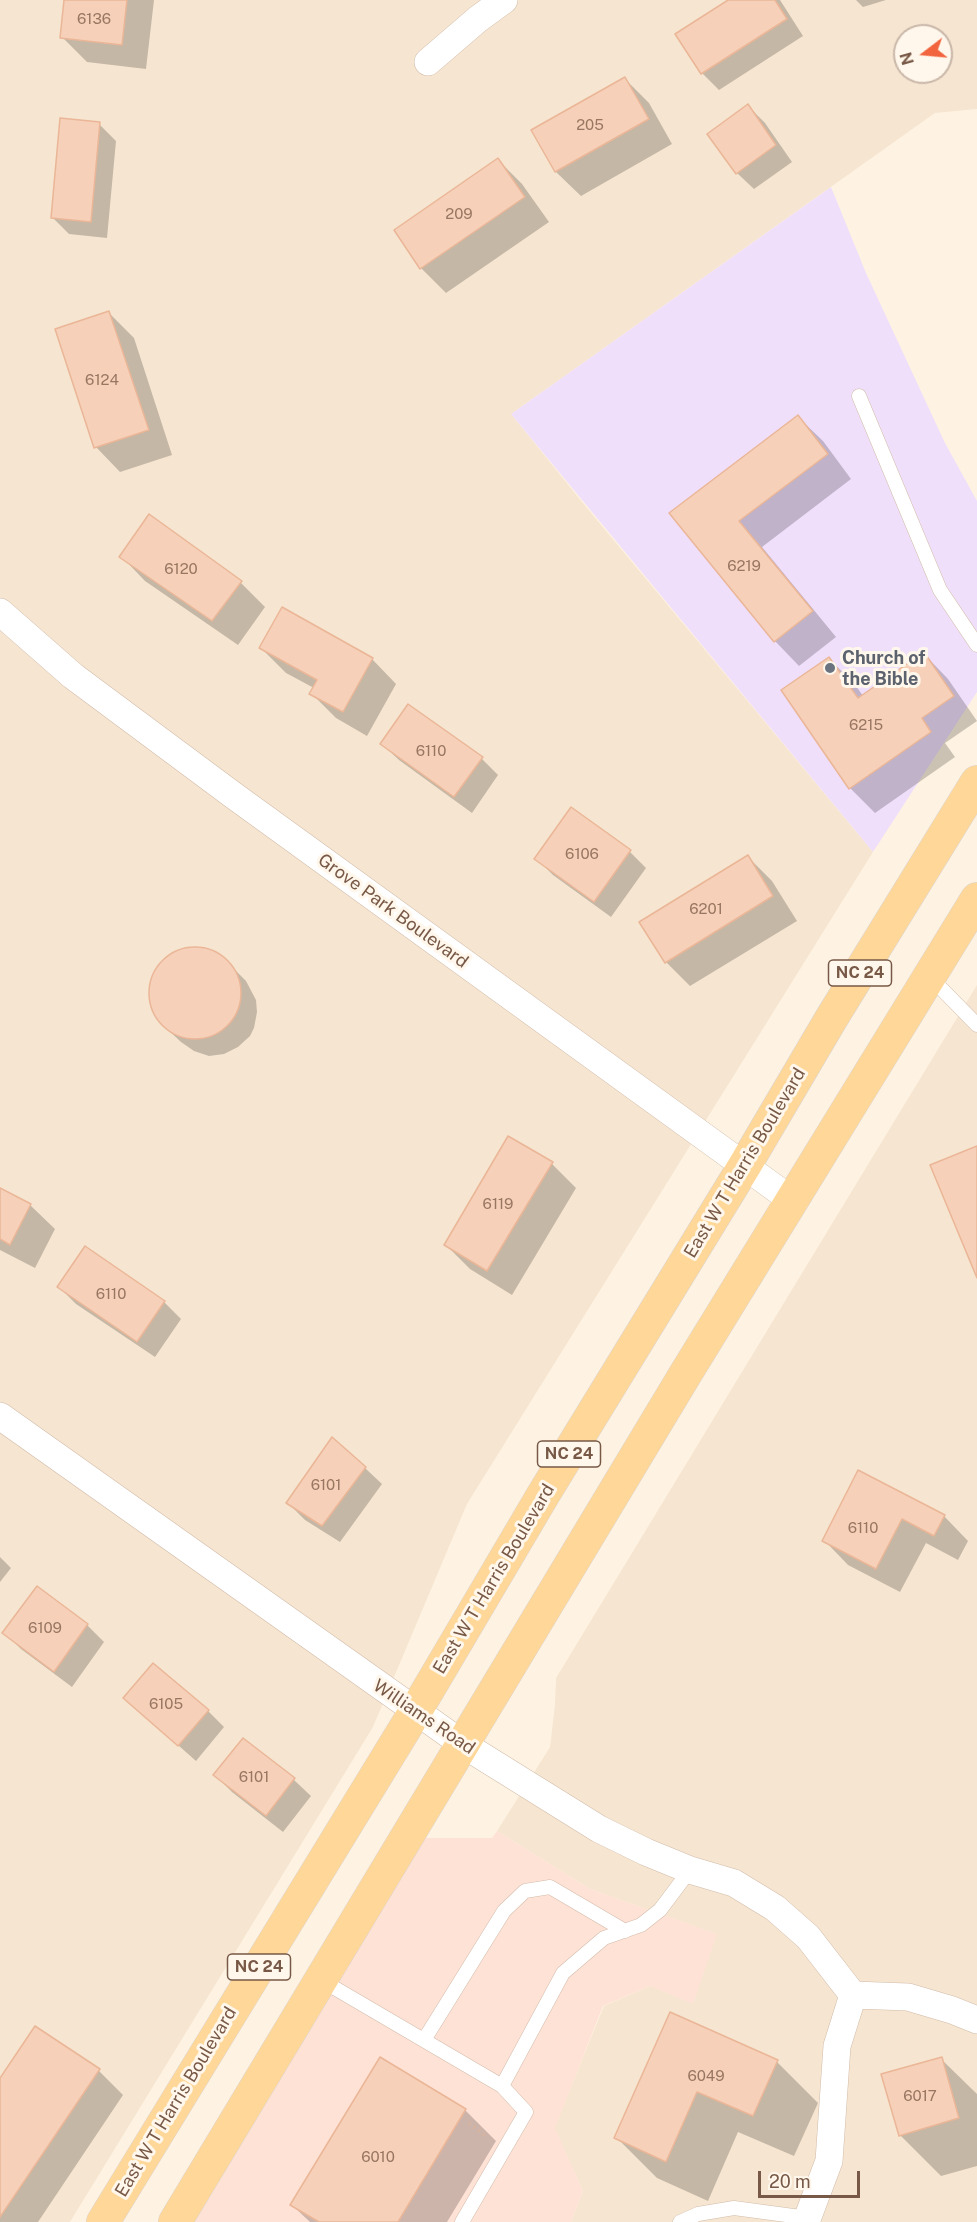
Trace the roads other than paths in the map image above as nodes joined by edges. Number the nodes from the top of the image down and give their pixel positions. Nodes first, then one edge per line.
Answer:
1 (504, 0) edge
2 (428, 62) dead end
3 (859, 396) dead end
4 (0, 612) edge
5 (977, 645) edge
6 (977, 782) edge
7 (977, 899) edge
8 (930, 976) junction
9 (977, 1025) edge
10 (745, 1165) junction
11 (793, 1201) junction
12 (0, 1416) edge
13 (415, 1712) junction
14 (464, 1745) junction
15 (690, 1870) junction
16 (625, 1931) junction
17 (321, 1980) junction
18 (853, 1995) junction
19 (977, 2020) edge
20 (424, 2040) junction
21 (502, 2086) junction
22 (807, 2220) edge
23 (103, 2222) edge
24 (175, 2222) edge
25 (462, 2222) edge
26 (680, 2222) edge

1 - 2 street
3 - 5 lane
4 - 10 street, Grove Park Boulevard
6 - 10 main road, East W T Harris Boulevard / NC 24
7 - 8 main road, NC 24
8 - 9 lane
8 - 11 main road, NC 24
10 - 11 street, Grove Park Boulevard
10 - 13 main road, East W T Harris Boulevard / NC 24
11 - 14 main road, NC 24
12 - 13 street, Williams Road
13 - 14 street, Williams Road
13 - 23 main road, East W T Harris Boulevard / NC 24
14 - 15 street, Williams Road
14 - 17 main road, NC 24
15 - 16 lane
15 - 18 street, Williams Road
16 - 20 lane
16 - 21 lane
17 - 20 lane
17 - 24 main road, NC 24
18 - 19 street
18 - 22 street
20 - 21 lane
21 - 25 lane
22 - 26 lane

